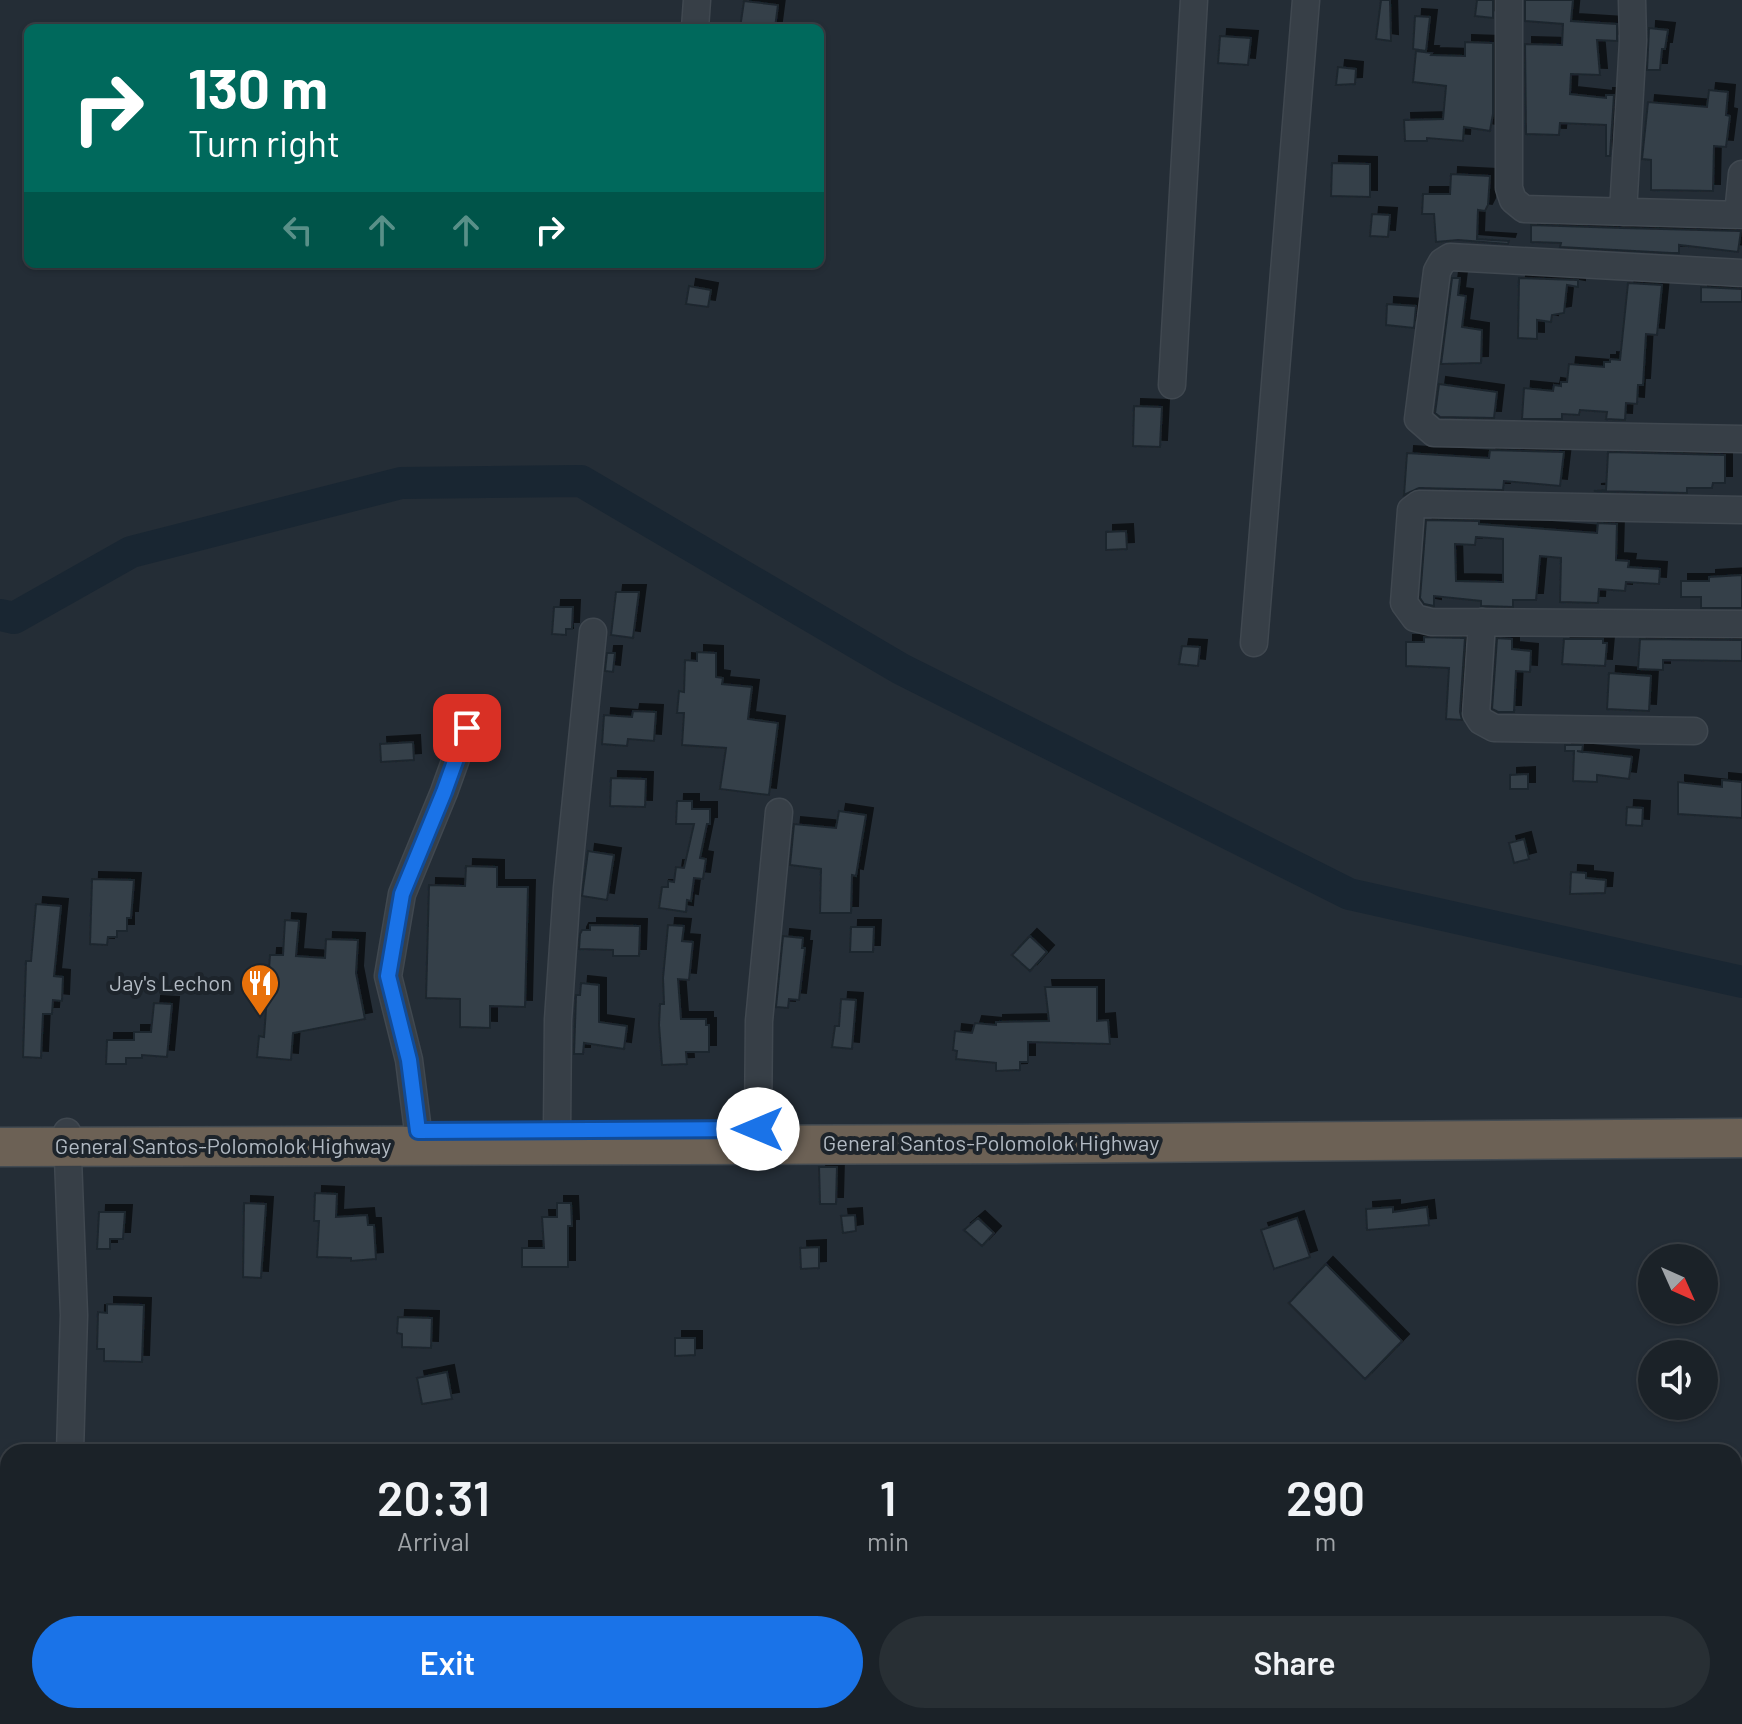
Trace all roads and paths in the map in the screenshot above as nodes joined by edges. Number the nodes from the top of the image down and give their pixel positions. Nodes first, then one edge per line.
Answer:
1 (697, 0) edge
2 (1194, 0) edge
3 (1306, 0) edge
4 (1509, 0) edge
5 (1632, 0) edge
6 (695, 24) edge
7 (1742, 174) edge
8 (1623, 212) junction
9 (1740, 215) edge
10 (1742, 273) edge
11 (1172, 385) dead end
12 (1742, 439) edge
13 (1742, 510) edge
14 (1482, 622) junction
15 (1742, 624) edge
16 (593, 632) dead end
17 (1254, 643) dead end
18 (467, 728) dead end
19 (1694, 731) dead end
20 (779, 812) dead end
21 (1742, 1122) edge
22 (758, 1129) junction
23 (557, 1130) junction
24 (0, 1131) edge
25 (418, 1131) junction
26 (1742, 1138) edge
27 (67, 1139) junction
28 (0, 1147) edge
29 (70, 1444) edge

1 - 6 street
2 - 11 street
3 - 17 street
4 - 8 street
5 - 8 street
7 - 9 street
8 - 9 street
10 - 12 street
13 - 14 street
14 - 15 street
14 - 19 street
16 - 23 street
18 - 25 street
20 - 22 street
21 - 22 highway
22 - 23 highway
23 - 25 highway
24 - 27 highway
25 - 27 highway
26 - 27 highway, General Santos-Polomolok Highway
27 - 28 highway, General Santos-Polomolok Highway
27 - 29 street

